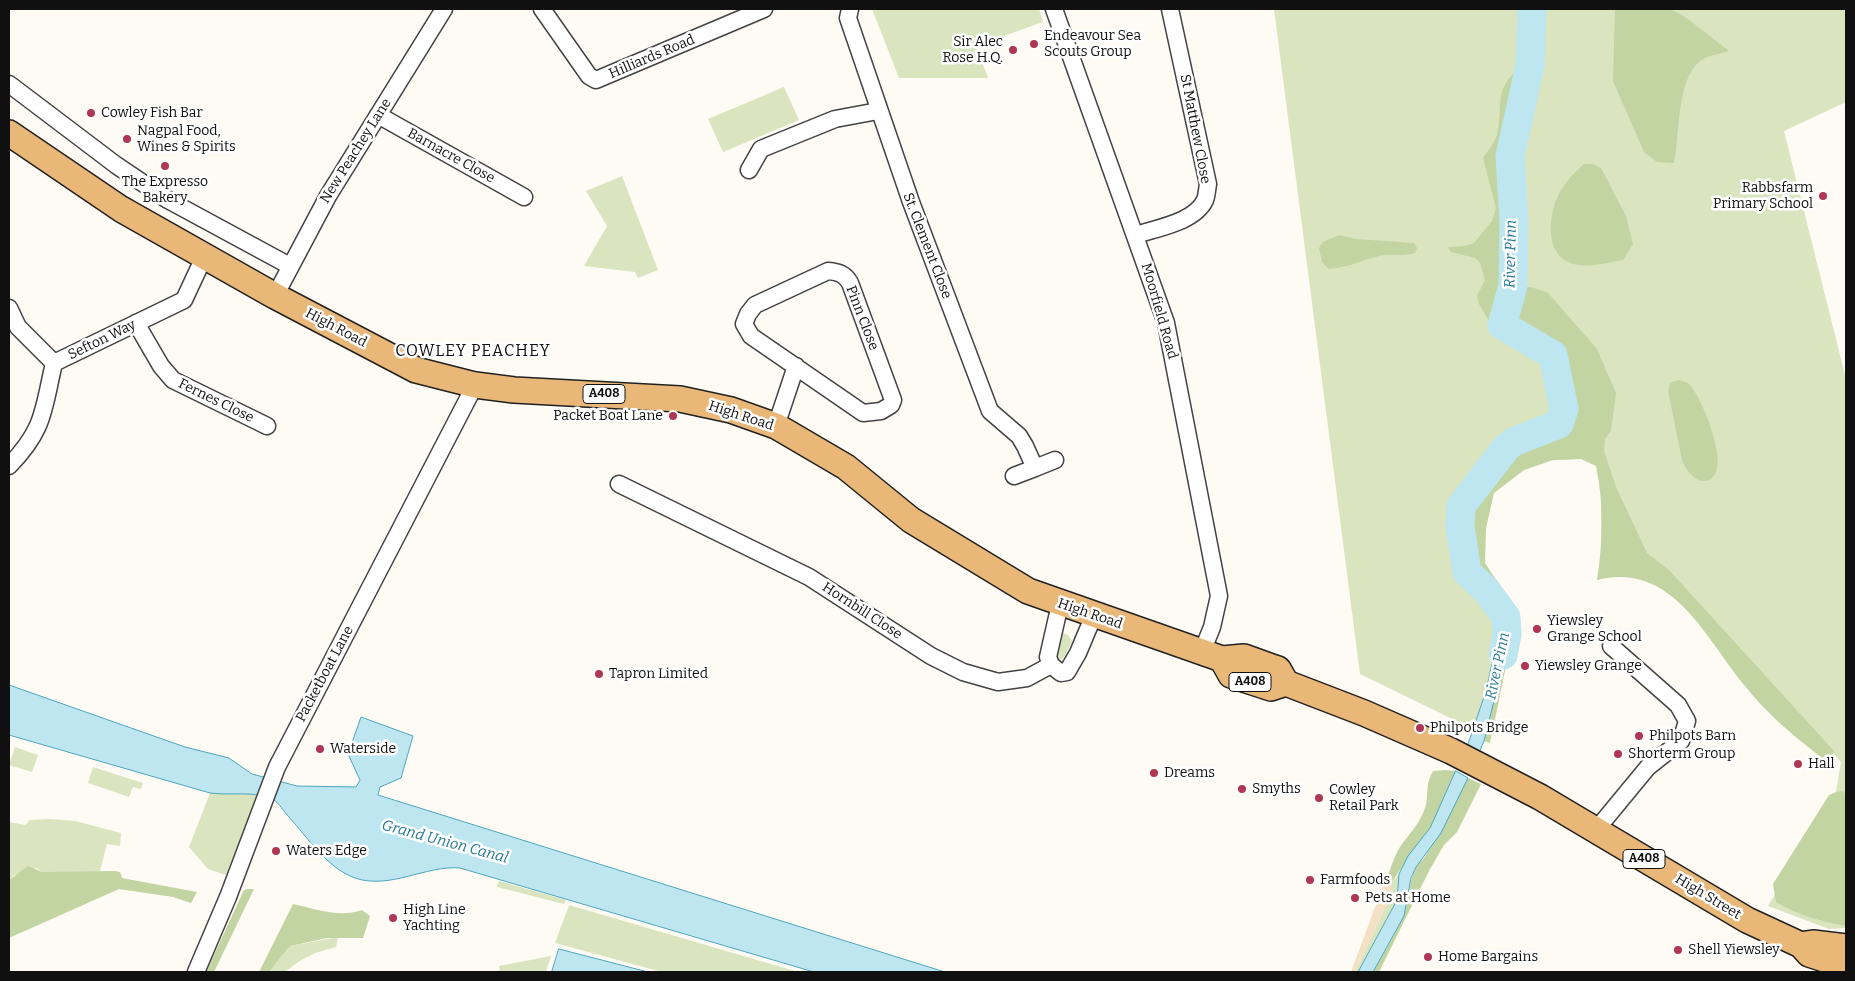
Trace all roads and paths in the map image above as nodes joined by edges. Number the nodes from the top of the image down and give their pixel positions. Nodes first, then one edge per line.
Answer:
1 (444, 9) edge
2 (542, 9) edge
3 (764, 9) edge
4 (850, 9) edge
5 (1054, 9) edge
6 (1170, 9) edge
7 (9, 84) edge
8 (878, 111) junction
9 (378, 115) junction
10 (9, 133) edge
11 (749, 170) dead end
12 (524, 196) dead end
13 (1136, 236) junction
14 (204, 257) junction
15 (290, 266) junction
16 (275, 296) junction
17 (9, 308) edge
18 (136, 323) junction
19 (54, 363) junction
20 (796, 366) junction
21 (475, 385) junction
22 (267, 426) dead end
23 (776, 426) junction
24 (1055, 460) dead end
25 (9, 466) edge
26 (1034, 468) junction
27 (1014, 476) dead end
28 (619, 484) dead end
29 (1060, 604) junction
30 (1094, 615) junction
31 (1611, 646) dead end
32 (1212, 656) junction
33 (1051, 665) junction
34 (1596, 830) junction
35 (1842, 960) edge
36 (196, 972) edge

1 - 9 street, New Peachey Lane
2 - 3 street, Hilliards Road
4 - 8 street, St. Clement Close
5 - 13 street, Moorfield Road
6 - 13 street, St Matthew Close
7 - 15 street
8 - 11 street
8 - 26 street, St. Clement Close
9 - 12 street, Barnacre Close
9 - 15 street, New Peachey Lane
10 - 14 main road, High Road / A408
13 - 32 street, Moorfield Road
14 - 16 main road, High Road / A408
14 - 18 street, Sefton Way
15 - 16 street, New Peachey Lane
16 - 21 main road, High Road / A408
17 - 19 street
18 - 19 street, Sefton Way
18 - 22 street, Fernes Close
19 - 25 street, Sefton Way
20 - 20 street, Pinn Close
20 - 23 street
21 - 23 main road, High Road / A408
21 - 36 street, Packetboat Lane
23 - 29 main road, High Road / A408
24 - 26 street
26 - 27 street
28 - 33 street, Hornbill Close
29 - 30 main road, High Road / A408
29 - 33 street
30 - 32 main road, High Road / A408
30 - 33 street
31 - 34 street
32 - 34 main road, High Street / A408
34 - 35 main road, High Street / A408

